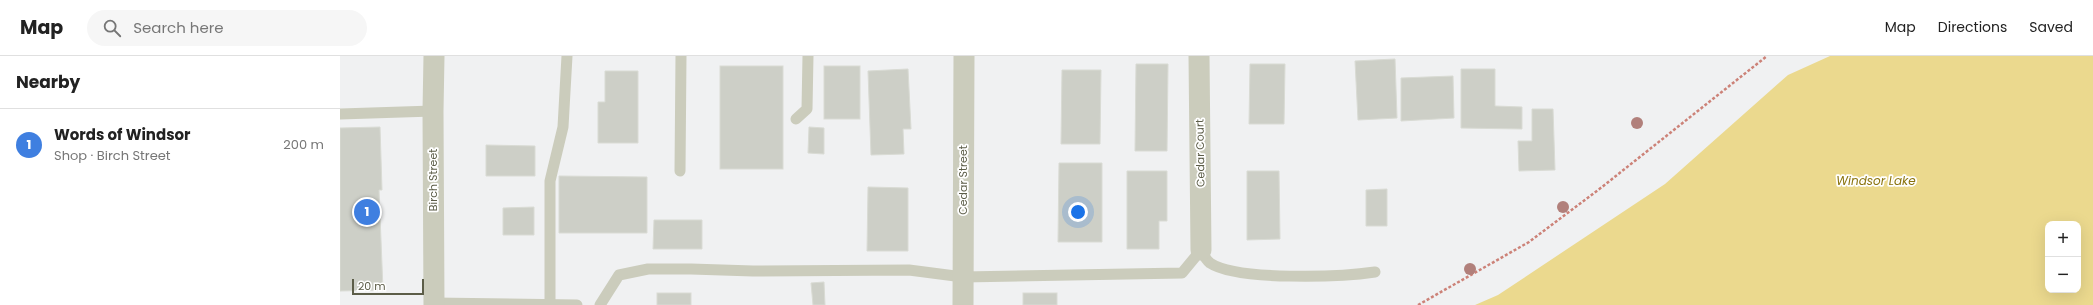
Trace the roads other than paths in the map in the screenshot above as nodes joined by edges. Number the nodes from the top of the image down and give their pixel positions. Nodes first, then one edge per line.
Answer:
1 (434, 56) edge
2 (567, 56) edge
3 (681, 56) edge
4 (808, 56) edge
5 (964, 56) edge
6 (1199, 56) edge
7 (433, 111) junction
8 (340, 114) edge
9 (796, 119) dead end
10 (680, 171) dead end
11 (1200, 250) junction
12 (1375, 272) dead end
13 (963, 277) junction
14 (434, 304) edge
15 (550, 304) junction
16 (577, 305) edge
17 (600, 305) edge
18 (963, 305) edge

1 - 7 street, Birch Street
2 - 15 lane
3 - 10 lane
4 - 9 lane
5 - 13 street, Cedar Street
6 - 11 street, Cedar Court
7 - 8 lane
7 - 14 street, Birch Street
11 - 12 lane
11 - 13 lane
13 - 17 lane
13 - 18 street, Cedar Street
14 - 15 lane
15 - 16 lane

